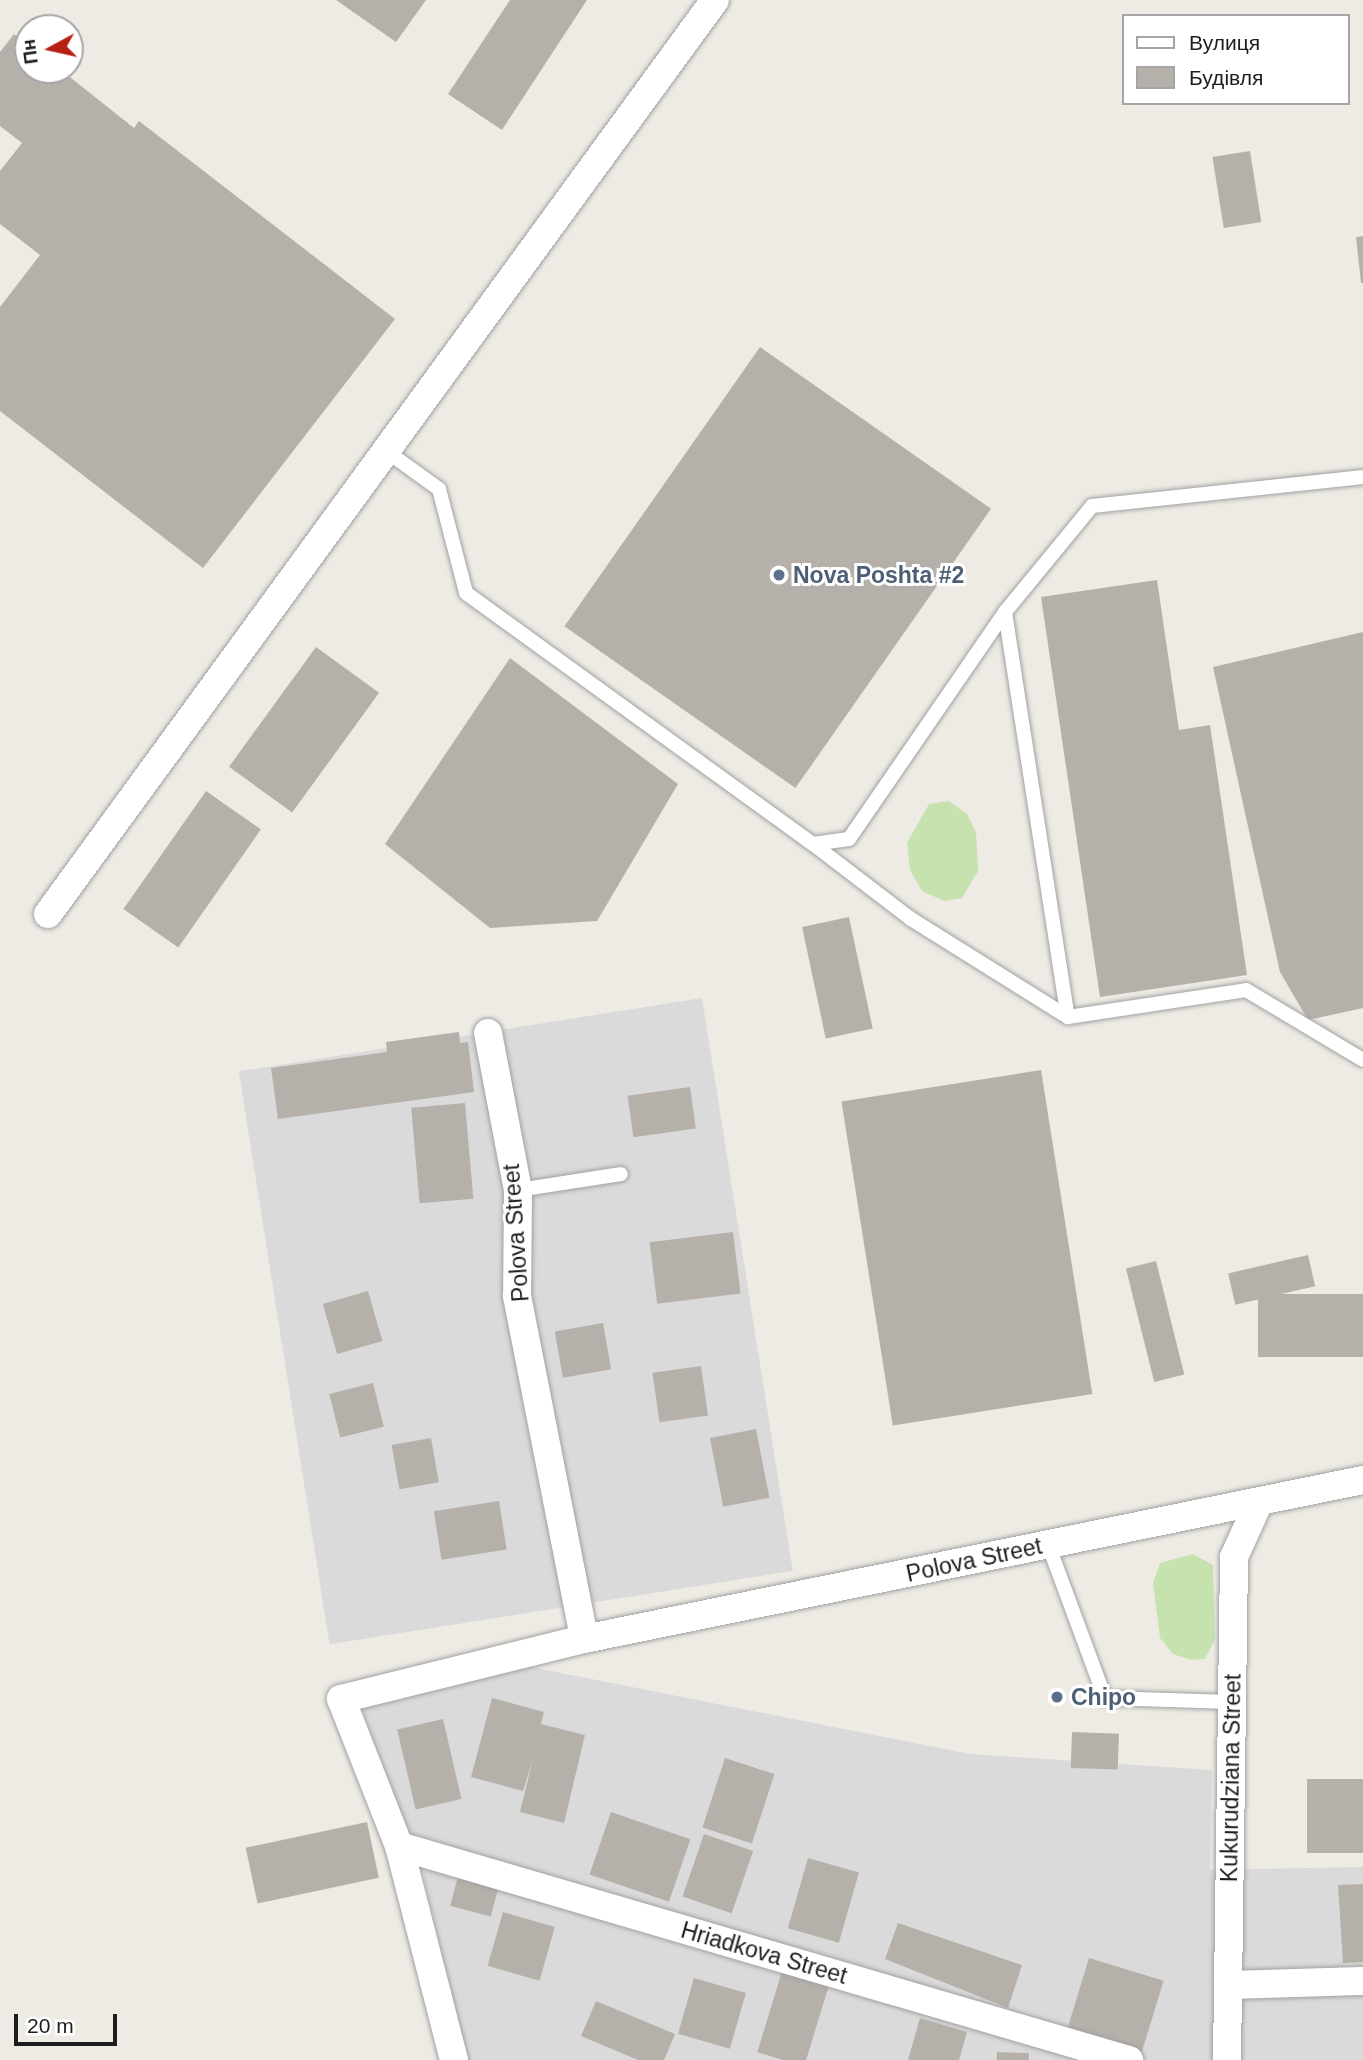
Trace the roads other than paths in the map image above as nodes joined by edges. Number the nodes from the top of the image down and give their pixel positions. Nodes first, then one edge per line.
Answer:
1 (715, 0) edge
2 (389, 453) junction
3 (1363, 477) edge
4 (1005, 612) junction
5 (813, 844) junction
6 (48, 914) dead end
7 (1068, 1017) junction
8 (488, 1032) dead end
9 (1363, 1060) edge
10 (621, 1174) dead end
11 (518, 1190) junction
12 (1363, 1480) edge
13 (1259, 1502) junction
14 (1048, 1544) junction
15 (584, 1639) junction
16 (1232, 1702) junction
17 (399, 1846) junction
18 (1363, 1981) edge
19 (1228, 1985) junction
20 (454, 2060) edge
21 (1129, 2060) edge
22 (1227, 2060) edge

1 - 2 street
2 - 5 lane
2 - 6 street
3 - 4 lane
4 - 5 lane
4 - 7 lane
5 - 7 lane
7 - 9 lane
8 - 11 street, Polova Street
10 - 11 lane
11 - 15 street, Polova Street
12 - 13 street, Polova Street
13 - 14 street, Polova Street
13 - 16 street, Kukurudziana Street
14 - 15 street, Polova Street
14 - 16 lane
15 - 17 street, Polova Street
16 - 19 street, Kukurudziana Street
17 - 20 street
17 - 21 street, Hriadkova Street
18 - 19 street
19 - 22 street, Kukurudziana Street

